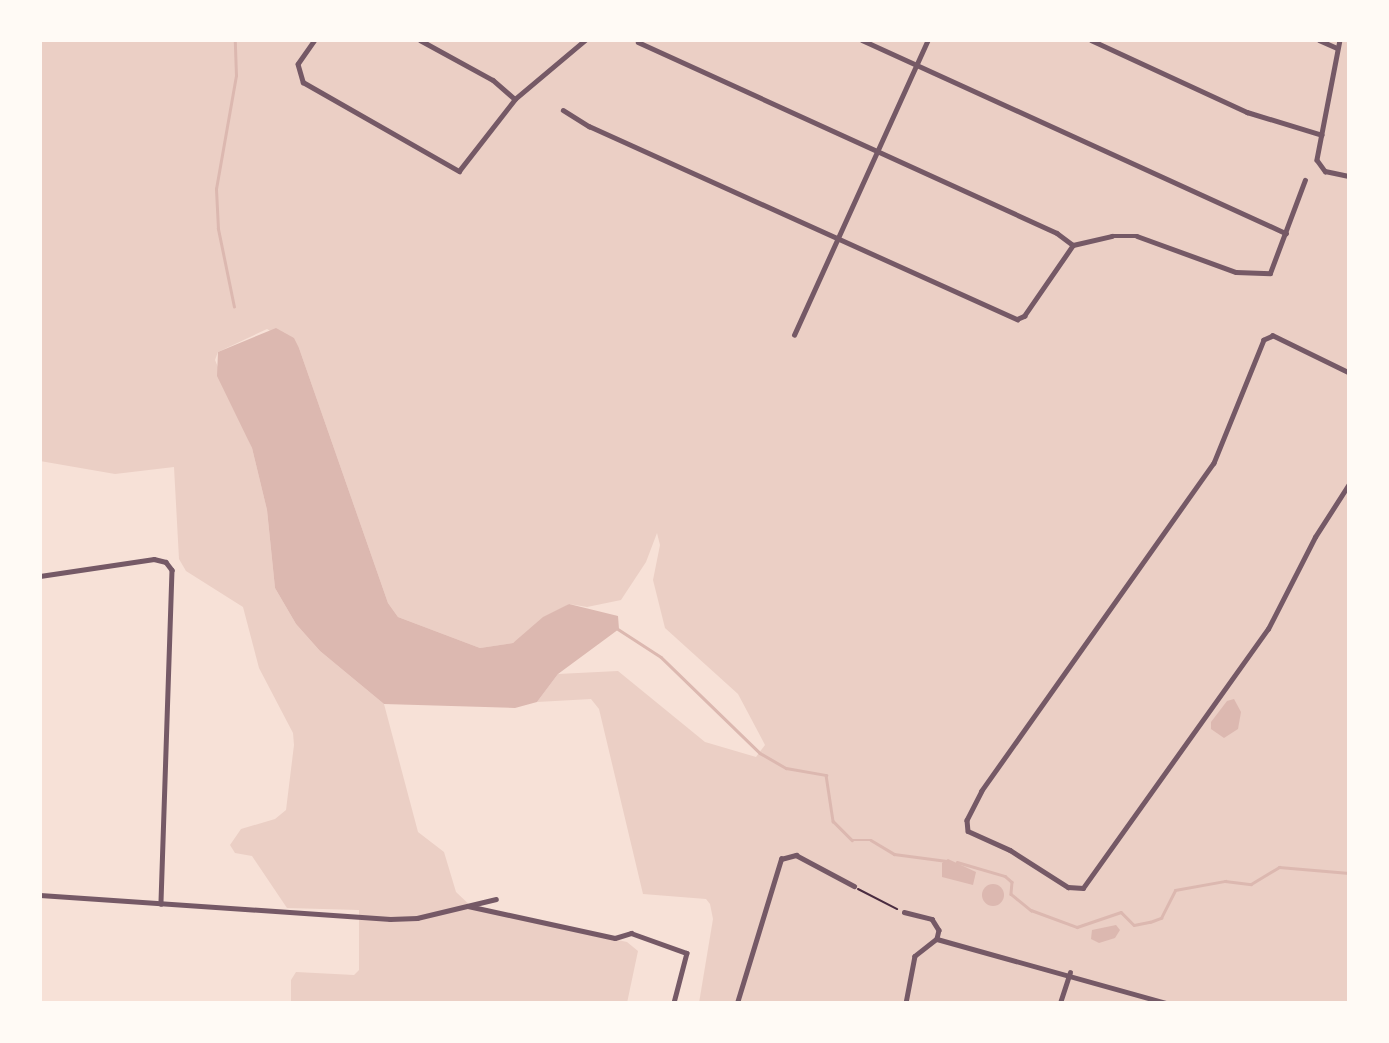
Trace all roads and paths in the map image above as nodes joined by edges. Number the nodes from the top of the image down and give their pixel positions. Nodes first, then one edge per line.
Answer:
1 (315, 40) edge
2 (420, 40) edge
3 (585, 40) edge
4 (862, 40) edge
5 (928, 40) edge
6 (1091, 40) edge
7 (1319, 40) edge
8 (1340, 40) edge
9 (638, 42) edge
10 (1337, 48) junction
11 (917, 65) junction
12 (515, 99) junction
13 (563, 110) dead end
14 (1322, 135) junction
15 (877, 152) junction
16 (1349, 176) edge
17 (1305, 180) dead end
18 (1286, 233) junction
19 (838, 238) junction
20 (1073, 245) junction
21 (794, 335) dead end
22 (1349, 373) edge
23 (1349, 484) edge
24 (40, 576) edge
25 (854, 886) joint
26 (40, 895) edge
27 (496, 899) dead end
28 (161, 904) junction
29 (467, 906) junction
30 (904, 912) joint
31 (937, 939) junction
32 (1070, 973) junction
33 (674, 1003) edge
34 (737, 1003) edge
35 (906, 1003) edge
36 (1060, 1003) edge
37 (1166, 1003) edge

1 - 12 street
2 - 12 street
3 - 12 street
4 - 11 street
5 - 11 street
6 - 14 street
7 - 10 street
8 - 10 street
9 - 15 street
10 - 14 street
11 - 15 street
11 - 18 street
13 - 19 street
14 - 16 street
15 - 19 street
15 - 20 street
17 - 18 street
18 - 20 street
19 - 20 street
19 - 21 street
22 - 23 street
24 - 28 street
25 - 30 path
25 - 34 street
26 - 28 street
27 - 29 street
28 - 29 street
29 - 33 street
30 - 31 street
31 - 32 street
31 - 35 street
32 - 36 street
32 - 37 street

